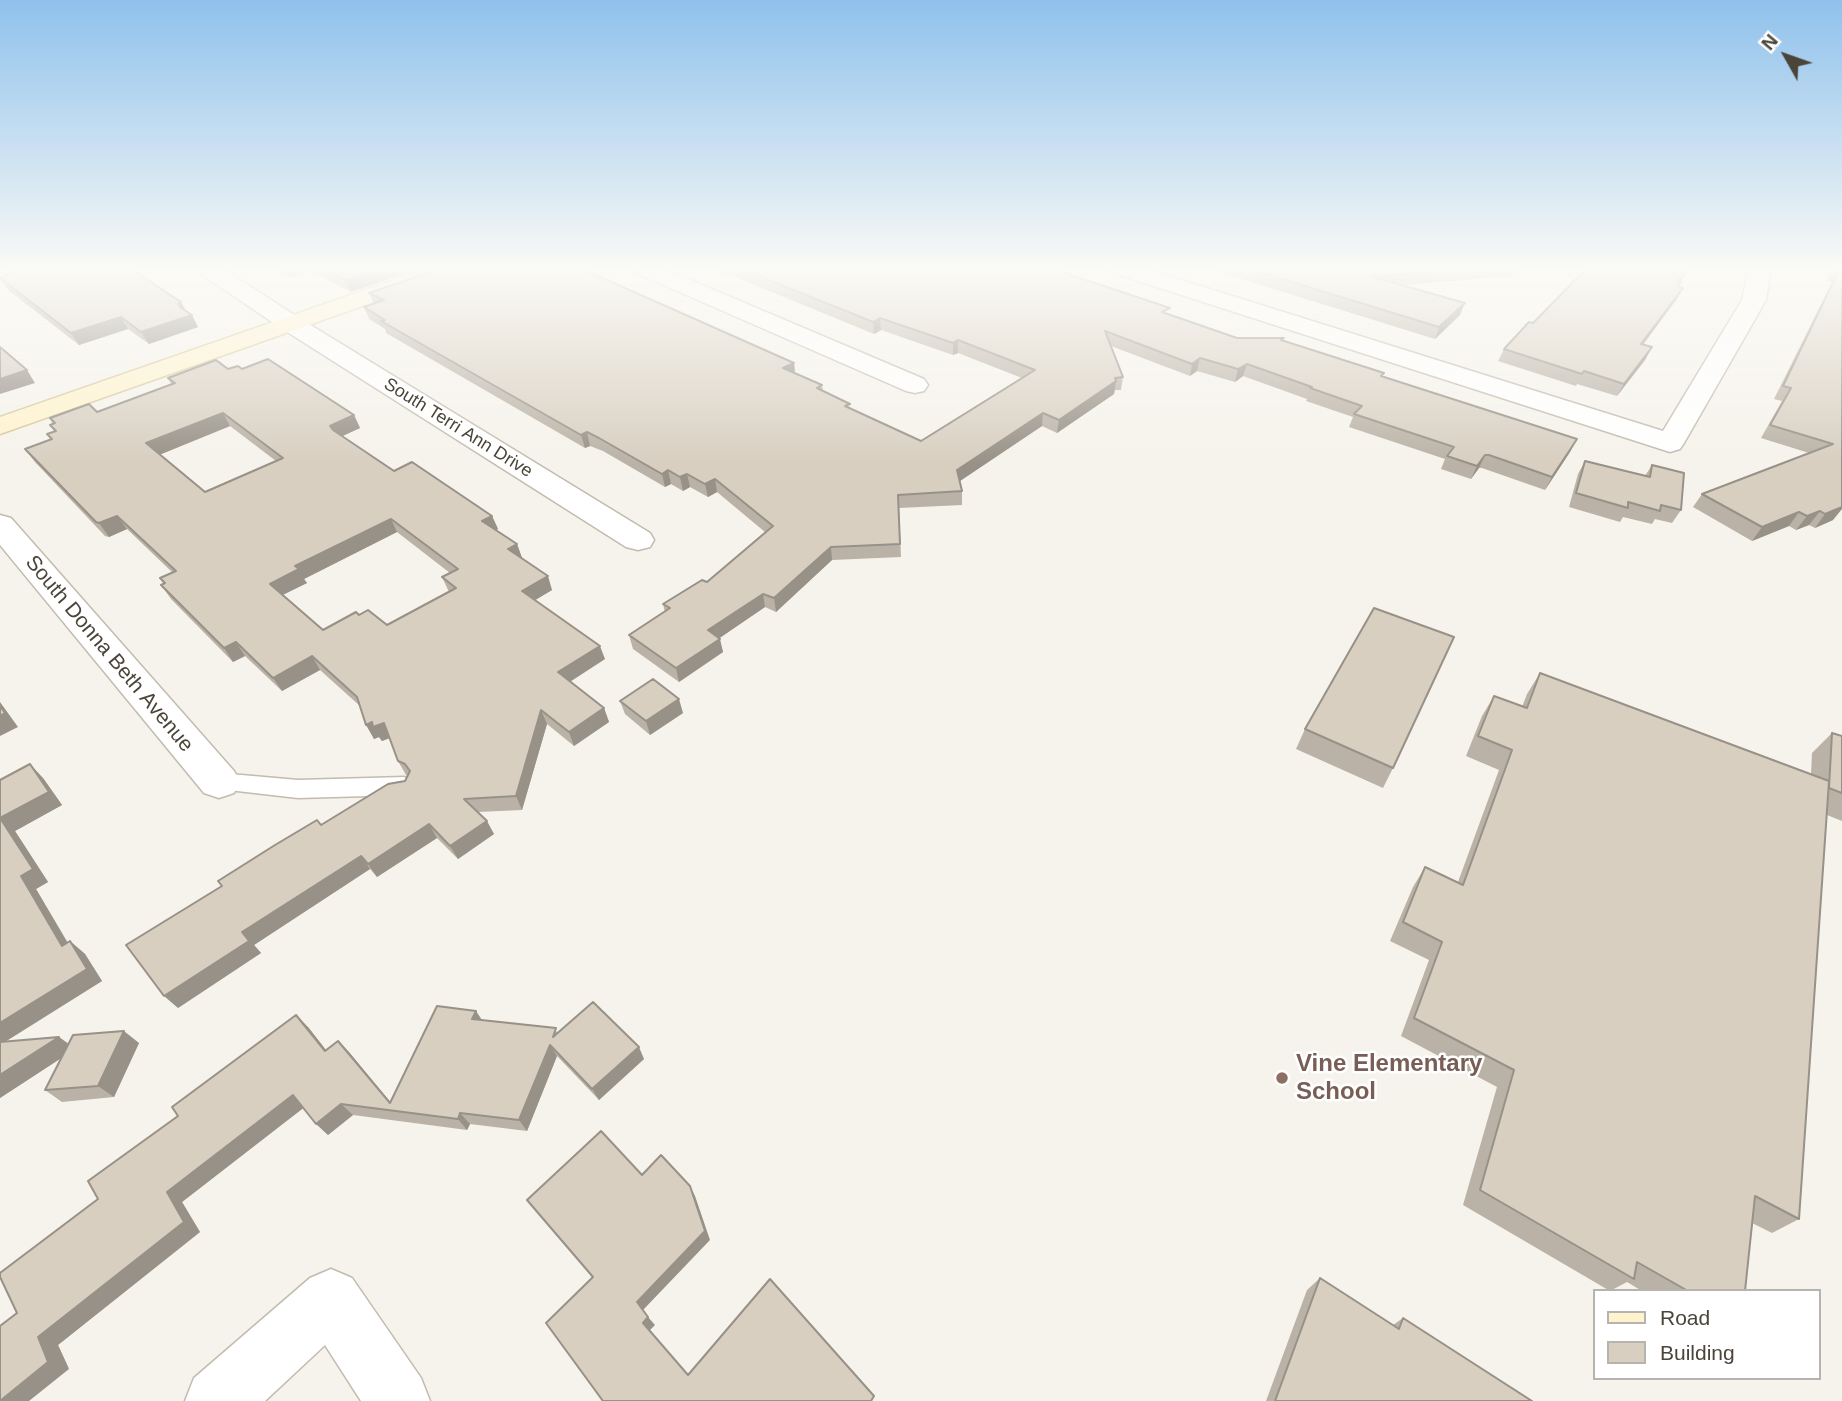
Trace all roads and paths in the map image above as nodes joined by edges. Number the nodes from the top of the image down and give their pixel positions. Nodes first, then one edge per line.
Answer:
1 (261, 333) edge
2 (307, 333) edge
3 (795, 333) edge
4 (1326, 333) edge
5 (1734, 333) edge
6 (915, 385) dead end
7 (0, 426) edge
8 (0, 525) edge
9 (638, 540) dead end
10 (219, 782) joint
11 (404, 786) edge
12 (216, 1401) edge
13 (398, 1401) edge

1 - 7 main road
2 - 9 street, South Terri Ann Drive
3 - 6 street
4 - 5 street
8 - 10 street, South Donna Beth Avenue
10 - 11 lane
12 - 13 street

